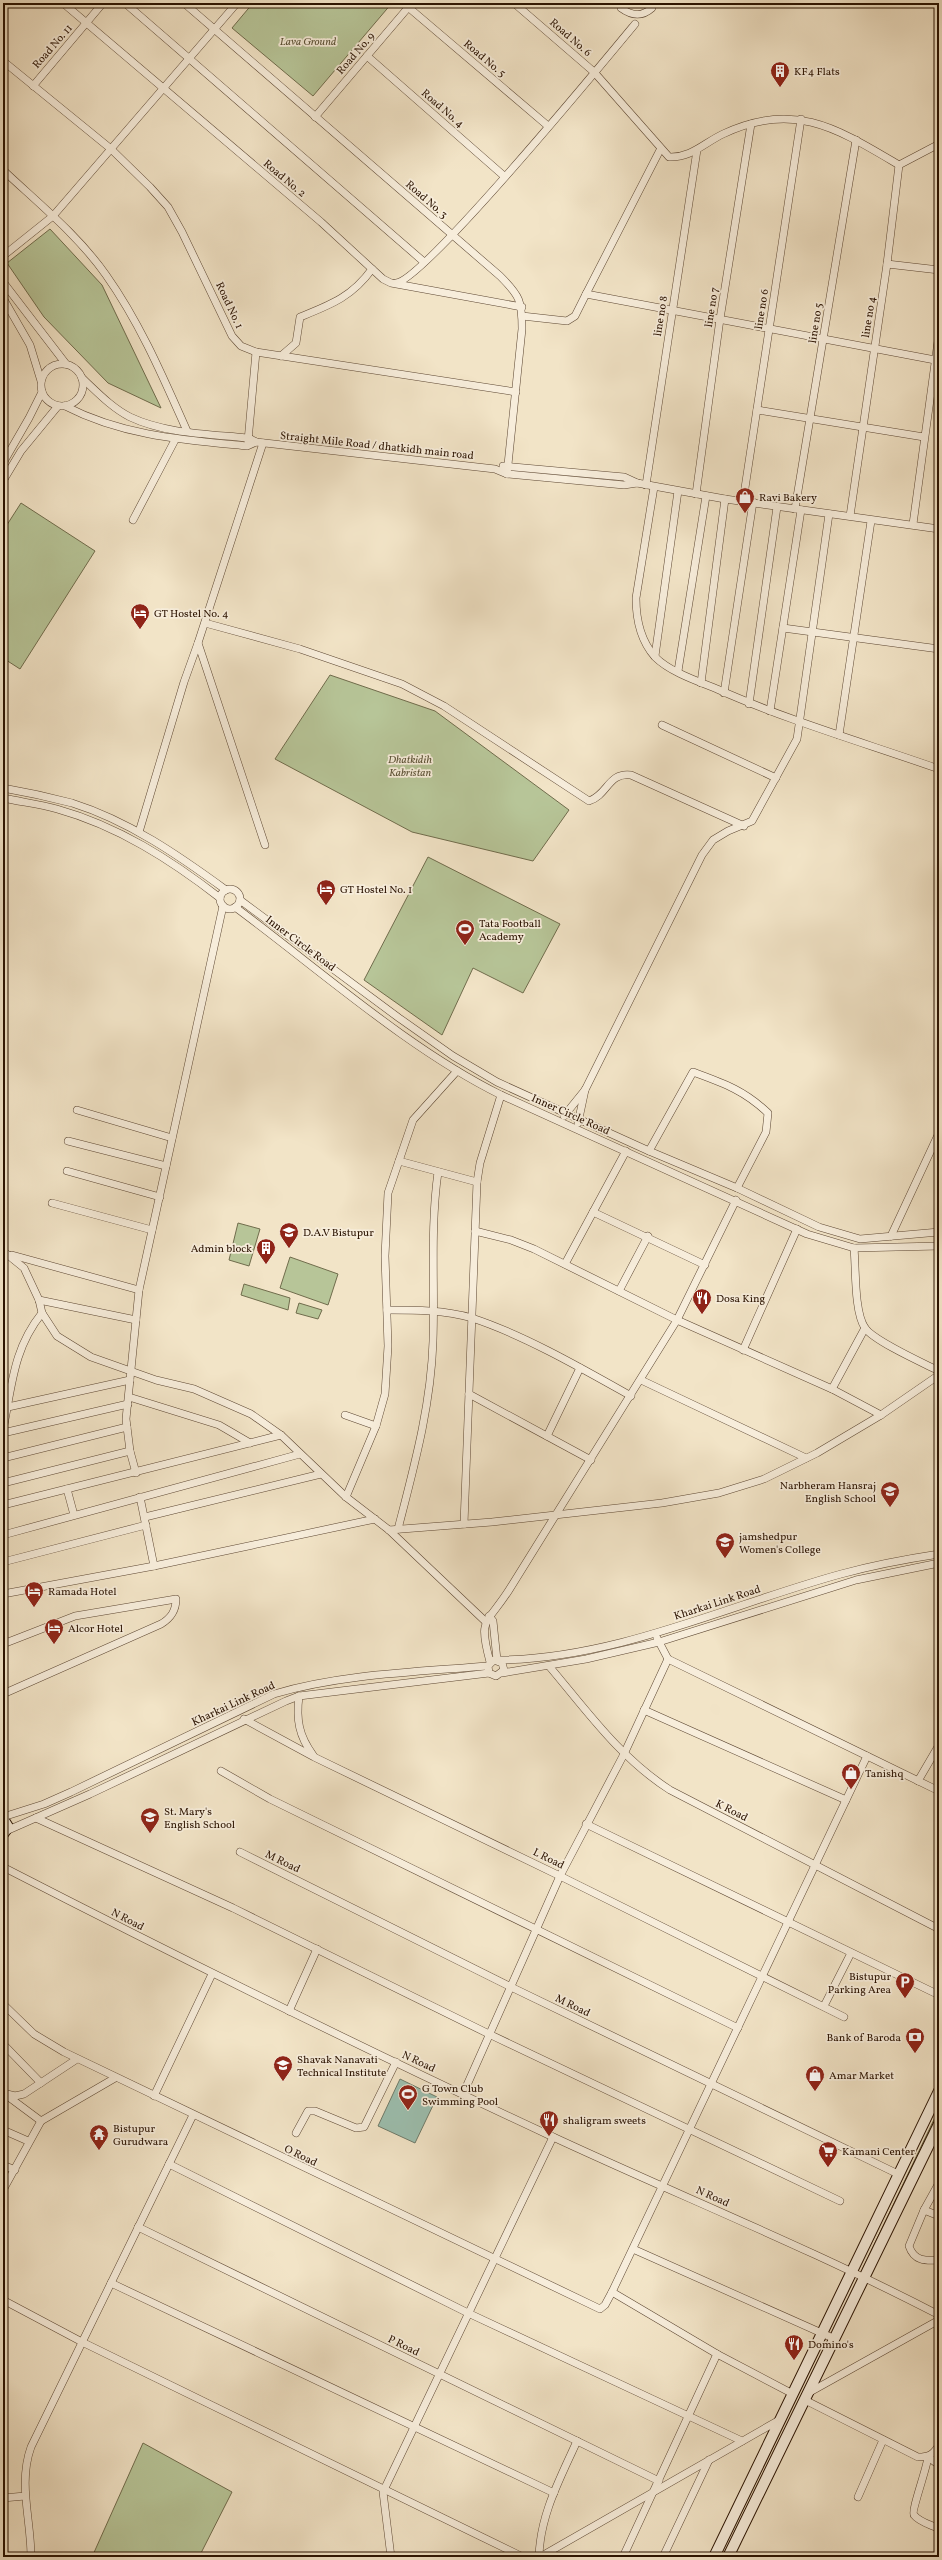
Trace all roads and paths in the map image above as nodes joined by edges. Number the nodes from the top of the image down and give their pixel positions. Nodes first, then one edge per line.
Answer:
1 (63, 3) edge
2 (103, 3) edge
3 (125, 3) edge
4 (184, 3) edge
5 (237, 3) edge
6 (514, 3) edge
7 (615, 3) edge
8 (410, 5) edge
9 (653, 5) edge
10 (621, 6) edge
11 (630, 13) junction
12 (645, 14) junction
13 (86, 23) junction
14 (635, 24) junction
15 (214, 30) junction
16 (367, 56) junction
17 (190, 58) junction
18 (3, 61) edge
19 (594, 72) junction
20 (33, 86) junction
21 (163, 88) junction
22 (315, 117) junction
23 (801, 119) junction
24 (751, 124) junction
25 (548, 126) junction
26 (856, 140) junction
27 (939, 144) edge
28 (111, 149) junction
29 (660, 150) junction
30 (697, 150) junction
31 (899, 165) junction
32 (3, 170) edge
33 (504, 176) junction
34 (53, 216) junction
35 (452, 236) junction
36 (3, 256) edge
37 (424, 262) junction
38 (887, 264) junction
39 (372, 270) junction
40 (939, 270) edge
41 (3, 282) edge
42 (391, 283) junction
43 (586, 294) junction
44 (3, 298) edge
45 (522, 307) junction
46 (672, 311) junction
47 (522, 316) junction
48 (720, 319) junction
49 (769, 329) junction
50 (939, 334) edge
51 (823, 339) junction
52 (874, 349) junction
53 (256, 352) junction
54 (281, 356) junction
55 (937, 356) edge
56 (66, 364) junction
57 (82, 378) junction
58 (41, 381) junction
59 (42, 392) junction
60 (516, 392) junction
61 (62, 406) junction
62 (757, 410) junction
63 (810, 419) junction
64 (863, 428) junction
65 (187, 431) junction
66 (924, 438) junction
67 (175, 440) junction
68 (248, 442) junction
69 (259, 443) junction
70 (3, 463) edge
71 (506, 465) junction
72 (495, 469) junction
73 (507, 474) junction
74 (3, 480) edge
75 (636, 483) junction
76 (646, 485) junction
77 (654, 487) junction
78 (678, 491) junction
79 (696, 494) junction
80 (706, 496) junction
81 (725, 499) junction
82 (743, 502) junction
83 (753, 502) junction
84 (777, 507) junction
85 (798, 509) junction
86 (829, 514) junction
87 (850, 516) junction
88 (133, 520) dead end
89 (871, 521) junction
90 (913, 524) junction
91 (939, 529) edge
92 (205, 623) junction
93 (783, 628) junction
94 (812, 632) junction
95 (854, 638) junction
96 (198, 643) junction
97 (939, 649) edge
98 (655, 656) junction
99 (678, 671) junction
100 (701, 682) junction
101 (724, 692) junction
102 (749, 704) junction
103 (770, 711) junction
104 (800, 722) junction
105 (662, 725) dead end
106 (840, 735) junction
107 (939, 769) edge
108 (776, 778) junction
109 (3, 788) edge
110 (3, 798) edge
111 (744, 826) junction
112 (140, 832) junction
113 (265, 845) dead end
114 (226, 890) junction
115 (220, 898) junction
116 (240, 900) junction
117 (224, 906) junction
118 (235, 907) junction
119 (457, 1071) junction
120 (585, 1090) junction
121 (501, 1095) junction
122 (77, 1110) dead end
123 (565, 1113) junction
124 (580, 1119) junction
125 (561, 1122) junction
126 (576, 1128) junction
127 (939, 1133) edge
128 (172, 1138) junction
129 (68, 1141) dead end
130 (626, 1151) junction
131 (649, 1151) junction
132 (399, 1161) junction
133 (166, 1166) junction
134 (67, 1171) dead end
135 (438, 1172) junction
136 (477, 1182) junction
137 (737, 1188) junction
138 (160, 1197) junction
139 (736, 1200) junction
140 (52, 1203) dead end
141 (593, 1212) junction
142 (796, 1229) junction
143 (152, 1230) junction
144 (475, 1231) junction
145 (939, 1232) edge
146 (648, 1236) junction
147 (890, 1236) junction
148 (939, 1246) edge
149 (854, 1248) junction
150 (6, 1253) edge
151 (565, 1264) junction
152 (705, 1265) junction
153 (139, 1290) junction
154 (619, 1291) junction
155 (39, 1300) junction
156 (387, 1310) junction
157 (433, 1311) junction
158 (42, 1313) junction
159 (472, 1318) junction
160 (136, 1320) junction
161 (677, 1320) junction
162 (865, 1328) junction
163 (743, 1350) junction
164 (580, 1368) junction
165 (131, 1370) junction
166 (939, 1371) edge
167 (939, 1375) edge
168 (130, 1380) junction
169 (641, 1380) junction
170 (832, 1389) junction
171 (469, 1394) junction
172 (631, 1396) junction
173 (128, 1401) junction
174 (8, 1407) junction
175 (345, 1415) dead end
176 (881, 1415) junction
177 (376, 1426) junction
178 (126, 1427) junction
179 (3, 1431) edge
180 (281, 1435) junction
181 (547, 1436) junction
182 (250, 1443) junction
183 (130, 1452) junction
184 (300, 1454) junction
185 (3, 1458) edge
186 (806, 1458) junction
187 (591, 1460) junction
188 (136, 1473) junction
189 (321, 1474) junction
190 (3, 1483) edge
191 (67, 1489) junction
192 (140, 1497) junction
193 (346, 1497) junction
194 (3, 1505) edge
195 (557, 1514) junction
196 (74, 1515) junction
197 (144, 1517) junction
198 (375, 1519) junction
199 (464, 1524) junction
200 (146, 1525) junction
201 (398, 1529) junction
202 (389, 1530) junction
203 (3, 1535) edge
204 (939, 1554) edge
205 (3, 1562) edge
206 (939, 1563) edge
207 (154, 1566) junction
208 (3, 1594) edge
209 (487, 1618) junction
210 (655, 1634) junction
211 (659, 1642) junction
212 (3, 1644) edge
213 (668, 1659) junction
214 (499, 1660) junction
215 (549, 1666) junction
216 (489, 1667) junction
217 (502, 1673) junction
218 (3, 1694) edge
219 (299, 1696) junction
220 (644, 1710) junction
221 (244, 1719) junction
222 (939, 1745) edge
223 (624, 1754) junction
224 (867, 1756) junction
225 (314, 1757) junction
226 (221, 1771) dead end
227 (918, 1781) junction
228 (939, 1791) edge
229 (846, 1800) junction
230 (3, 1818) edge
231 (36, 1818) junction
232 (586, 1824) junction
233 (4, 1832) edge
234 (240, 1852) dead end
235 (815, 1864) junction
236 (3, 1867) edge
237 (560, 1876) junction
238 (788, 1920) junction
239 (536, 1929) junction
240 (939, 1929) edge
241 (317, 1950) junction
242 (851, 1953) junction
243 (212, 1974) junction
244 (762, 1977) junction
245 (511, 1987) junction
246 (939, 1995) edge
247 (3, 2004) edge
248 (824, 2006) junction
249 (289, 2011) junction
250 (844, 2017) dead end
251 (738, 2028) junction
252 (491, 2035) junction
253 (3, 2044) edge
254 (77, 2059) junction
255 (396, 2062) junction
256 (115, 2078) junction
257 (41, 2084) junction
258 (711, 2084) junction
259 (939, 2091) edge
260 (3, 2093) edge
261 (463, 2094) junction
262 (154, 2096) junction
263 (193, 2115) junction
264 (41, 2121) junction
265 (939, 2124) edge
266 (690, 2129) junction
267 (3, 2130) edge
268 (296, 2133) dead end
269 (553, 2137) junction
270 (28, 2140) junction
271 (169, 2164) junction
272 (3, 2165) edge
273 (15, 2170) junction
274 (898, 2174) junction
275 (663, 2186) junction
276 (938, 2187) edge
277 (3, 2190) edge
278 (840, 2201) dead end
279 (924, 2210) junction
280 (939, 2216) edge
281 (138, 2228) junction
282 (633, 2248) junction
283 (494, 2260) junction
284 (939, 2260) edge
285 (853, 2270) junction
286 (865, 2276) junction
287 (111, 2284) junction
288 (612, 2292) junction
289 (3, 2300) edge
290 (468, 2314) junction
291 (939, 2315) edge
292 (939, 2320) edge
293 (822, 2334) junction
294 (835, 2339) junction
295 (82, 2342) junction
296 (717, 2354) junction
297 (439, 2374) junction
298 (794, 2394) junction
299 (808, 2396) junction
300 (689, 2416) junction
301 (782, 2419) junction
302 (412, 2427) junction
303 (883, 2440) junction
304 (577, 2441) junction
305 (742, 2442) junction
306 (939, 2445) edge
307 (928, 2457) junction
308 (709, 2460) junction
309 (939, 2465) edge
310 (659, 2482) junction
311 (384, 2489) junction
312 (655, 2491) junction
313 (554, 2494) junction
314 (25, 2496) junction
315 (858, 2497) dead end
316 (3, 2498) edge
317 (939, 2529) edge
318 (31, 2557) edge
319 (391, 2557) edge
320 (523, 2557) edge
321 (539, 2557) edge
322 (623, 2557) edge
323 (663, 2557) edge
324 (714, 2557) edge
325 (728, 2557) edge

1 - 13 street, Road No. 2
2 - 13 street, Road No. 11
3 - 17 street
4 - 15 street, Road No. 3
5 - 15 street
6 - 19 street, Road No. 6
7 - 10 street
8 - 16 street, Road No. 9
8 - 25 street, Road No. 5
9 - 12 street
10 - 11 street
11 - 12 street
11 - 14 street
12 - 14 street
13 - 20 street, Road No. 11
13 - 21 street, Road No. 2
14 - 19 street
15 - 17 street
15 - 22 street, Road No. 3
16 - 22 street, Road No. 9
16 - 33 street, Road No. 4
17 - 21 street
17 - 37 street
18 - 20 street, Road No. 1
19 - 25 street
19 - 29 street, Road No. 6
20 - 28 street, Road No. 1
21 - 28 street
21 - 39 street, Road No. 2
22 - 35 street, Road No. 3
23 - 24 street
23 - 26 street
23 - 49 street, line no 6
24 - 30 street
24 - 48 street, line no 7
25 - 33 street
26 - 31 street
26 - 51 street, line no 5
27 - 31 street
28 - 34 street
28 - 53 street, Road No. 1
29 - 30 street
29 - 43 street
30 - 46 street, line no 8
31 - 38 street, line no 4
32 - 34 street
33 - 35 street
34 - 36 street
34 - 65 street
35 - 37 street
35 - 45 street, Road No. 3
37 - 42 street
38 - 40 street
38 - 52 street, line no 4
39 - 42 street, Road No. 2
39 - 54 street
41 - 56 street
42 - 45 street, Road No. 2
43 - 46 street
43 - 47 street
44 - 58 street
45 - 47 street, Road No. 3
46 - 48 street
46 - 76 street, line no 8
47 - 60 street, Road No. 3
48 - 49 street
48 - 79 street, line no 7
49 - 51 street
49 - 62 street, line no 6
50 - 55 street
51 - 52 street
51 - 63 street, line no 5
52 - 55 street
52 - 64 street, line no 4
53 - 54 street, Road No. 1
53 - 68 street
54 - 60 street, Road No. 1
55 - 66 street
56 - 57 street
56 - 58 street
57 - 61 street
57 - 65 street, Straight Mile Road / dhatkidh main road
58 - 59 street
59 - 61 street
59 - 70 street
60 - 71 street, Road No. 3
61 - 67 street, Straight Mile Road / dhatkidh main road
61 - 74 street
62 - 63 street
62 - 82 street, line no 6
63 - 64 street
63 - 85 street, line no 5
64 - 66 street
64 - 87 street, line no 4
65 - 68 street, Straight Mile Road / dhatkidh main road
66 - 90 street
67 - 68 street, Straight Mile Road / dhatkidh main road
67 - 88 street
68 - 69 street, Straight Mile Road / dhatkidh main road
69 - 72 street, Straight Mile Road / dhatkidh main road
69 - 92 street
71 - 72 street, Straight Mile Road / dhatkidh main road
71 - 73 street, Road No. 3
71 - 75 street, Straight Mile Road / dhatkidh main road
72 - 73 street, Straight Mile Road / dhatkidh main road
73 - 75 street, Straight Mile Road / dhatkidh main road
75 - 76 street, Straight Mile Road / dhatkidh main road
76 - 77 street, Straight Mile Road / dhatkidh main road
77 - 78 street, Straight Mile Road / dhatkidh main road
77 - 98 street
78 - 79 street, Straight Mile Road / dhatkidh main road
78 - 98 street
79 - 80 street, Straight Mile Road / dhatkidh main road
80 - 81 street, Straight Mile Road / dhatkidh main road
80 - 99 street
81 - 82 street, Straight Mile Road / dhatkidh main road
81 - 100 street
82 - 83 street, Straight Mile Road / dhatkidh main road
83 - 84 street, Straight Mile Road / dhatkidh main road
83 - 101 street
84 - 85 street, Straight Mile Road / dhatkidh main road
84 - 102 street
85 - 86 street, Straight Mile Road / dhatkidh main road
85 - 93 street, line no 5
86 - 87 street, Straight Mile Road / dhatkidh main road
86 - 94 street
87 - 89 street, Straight Mile Road / dhatkidh main road
89 - 90 street, Straight Mile Road / dhatkidh main road
89 - 95 street
90 - 91 street, Straight Mile Road / dhatkidh main road
92 - 96 street
92 - 111 street
93 - 94 street
93 - 103 street, line no 5
94 - 95 street
94 - 104 street
95 - 97 street
95 - 106 street
96 - 112 street
96 - 113 street
98 - 99 street
99 - 100 street
100 - 101 street
101 - 102 street
102 - 103 street
103 - 104 street
104 - 106 street
104 - 108 street
105 - 108 street
106 - 107 street
108 - 111 street
109 - 112 street
110 - 115 street
111 - 120 street
112 - 114 street
114 - 115 street
114 - 116 street
115 - 117 street
116 - 118 street
116 - 123 street, Inner Circle Road
117 - 118 street
117 - 128 street
118 - 119 street, Inner Circle Road
119 - 121 street, Inner Circle Road
119 - 132 street
120 - 123 street
120 - 124 street
121 - 125 street, Inner Circle Road
121 - 136 street
122 - 128 street
123 - 124 street, Inner Circle Road
123 - 125 street
124 - 126 street
124 - 131 street, Inner Circle Road
125 - 126 street, Inner Circle Road
126 - 130 street, Inner Circle Road
127 - 147 street
128 - 133 street
129 - 133 street
130 - 139 street, Inner Circle Road
130 - 141 street
131 - 137 street, Inner Circle Road
131 - 137 street
132 - 135 street
132 - 156 street
133 - 138 street
134 - 138 street
135 - 136 street
135 - 157 street
136 - 144 street
137 - 147 street, Inner Circle Road
138 - 143 street
139 - 142 street, Inner Circle Road
139 - 152 street
140 - 143 street
141 - 146 street
141 - 151 street
142 - 149 street, Inner Circle Road
142 - 163 street
143 - 153 street
144 - 151 street
144 - 159 street
145 - 147 street, Inner Circle Road
146 - 152 street
146 - 154 street
148 - 149 street, Inner Circle Road
149 - 162 street
150 - 153 street
150 - 155 street
151 - 154 street
152 - 161 street
153 - 160 street
154 - 161 street
155 - 158 street
155 - 160 street
156 - 157 street
156 - 177 street
157 - 159 street
157 - 201 street
158 - 165 street
158 - 174 street
159 - 164 street
159 - 171 street
160 - 165 street
161 - 163 street
161 - 169 street
162 - 166 street
162 - 170 street
163 - 170 street
164 - 172 street
164 - 181 street
165 - 168 street
165 - 180 street
167 - 176 street
168 - 173 street
168 - 174 street
169 - 172 street
169 - 186 street
170 - 176 street
171 - 181 street
171 - 199 street
172 - 187 street
173 - 178 street
173 - 179 street
173 - 182 street
174 - 179 street
175 - 177 street
176 - 186 street
177 - 193 street
178 - 183 street
178 - 185 street
180 - 182 street
180 - 184 street
181 - 187 street
182 - 188 street
183 - 188 street
183 - 190 street
184 - 189 street
184 - 192 street
186 - 195 street
187 - 195 street
188 - 191 street
189 - 193 street
189 - 197 street
191 - 194 street
191 - 196 street
192 - 196 street
192 - 197 street
193 - 198 street
195 - 199 street
195 - 209 street
196 - 203 street
197 - 200 street
198 - 202 street
198 - 207 street
199 - 201 street
200 - 205 street
200 - 207 street
201 - 202 street
202 - 209 street
204 - 210 street, Kharkai Link Road
206 - 211 street, Kharkai Link Road
207 - 208 street
209 - 214 street
209 - 216 street
210 - 211 street
210 - 214 street, Kharkai Link Road
211 - 213 street
211 - 215 street, Kharkai Link Road
212 - 218 street
213 - 220 street
213 - 224 street
214 - 216 street, Kharkai Link Road
214 - 217 street
215 - 217 street, Kharkai Link Road
215 - 223 street, K Road
216 - 217 street, Kharkai Link Road
216 - 219 street
216 - 230 street, Kharkai Link Road
219 - 221 street
219 - 225 street
220 - 223 street
220 - 229 street
221 - 225 street, L Road
221 - 231 street
222 - 227 street
223 - 232 street
223 - 235 street, K Road
224 - 227 street
224 - 229 street
225 - 237 street, L Road
226 - 239 street
227 - 228 street
229 - 235 street
230 - 233 street
231 - 233 street
231 - 241 street
232 - 237 street
232 - 238 street
234 - 245 street, M Road
235 - 238 street
235 - 240 street, K Road
236 - 243 street, N Road
237 - 239 street
237 - 244 street, L Road
238 - 242 street
238 - 244 street
239 - 245 street
239 - 251 street
241 - 249 street
241 - 252 street
242 - 246 street
242 - 248 street
243 - 249 street, N Road
243 - 262 street
244 - 248 street, L Road
244 - 251 street
245 - 252 street
245 - 258 street, M Road
247 - 254 street, O Road
248 - 250 street, L Road
249 - 255 street, N Road
251 - 258 street
252 - 261 street
252 - 266 street
253 - 257 street
254 - 256 street, O Road
254 - 257 street
255 - 261 street, N Road
255 - 268 street
256 - 262 street, O Road
256 - 264 street
257 - 260 street
258 - 266 street
258 - 274 street, M Road
259 - 274 street
260 - 264 street
261 - 269 street, N Road
262 - 263 street, O Road
263 - 271 street
263 - 283 street, O Road
264 - 270 street
265 - 286 street
266 - 275 street
266 - 278 street
267 - 270 street
269 - 275 street, N Road
269 - 283 street
270 - 273 street
271 - 281 street
271 - 290 street
272 - 273 street
273 - 277 street
274 - 285 street
275 - 282 street
275 - 285 street, N Road
276 - 279 street
279 - 280 street
279 - 284 street
281 - 287 street
281 - 297 street, P Road
282 - 288 street
282 - 293 street
283 - 288 street, O Road
283 - 290 street
285 - 286 street, N Road
285 - 293 street
286 - 291 street, N Road
286 - 294 street
287 - 295 street
287 - 302 street
288 - 296 street
289 - 295 street
290 - 297 street
290 - 300 street
292 - 299 street
293 - 294 street
293 - 298 street
294 - 299 street
295 - 311 street
295 - 314 street
296 - 298 street
296 - 300 street
297 - 302 street
297 - 304 street, P Road
298 - 301 street
299 - 303 street
299 - 325 street
300 - 305 street
300 - 310 street
301 - 305 street
301 - 324 street
302 - 311 street
302 - 313 street
303 - 307 street
303 - 315 street
304 - 310 street, P Road
304 - 313 street
305 - 308 street
306 - 307 street
307 - 309 street
307 - 317 street
308 - 312 street
308 - 323 street
310 - 312 street
311 - 319 street
311 - 320 street
312 - 321 street
312 - 322 street
313 - 321 street
314 - 316 street
314 - 318 street

